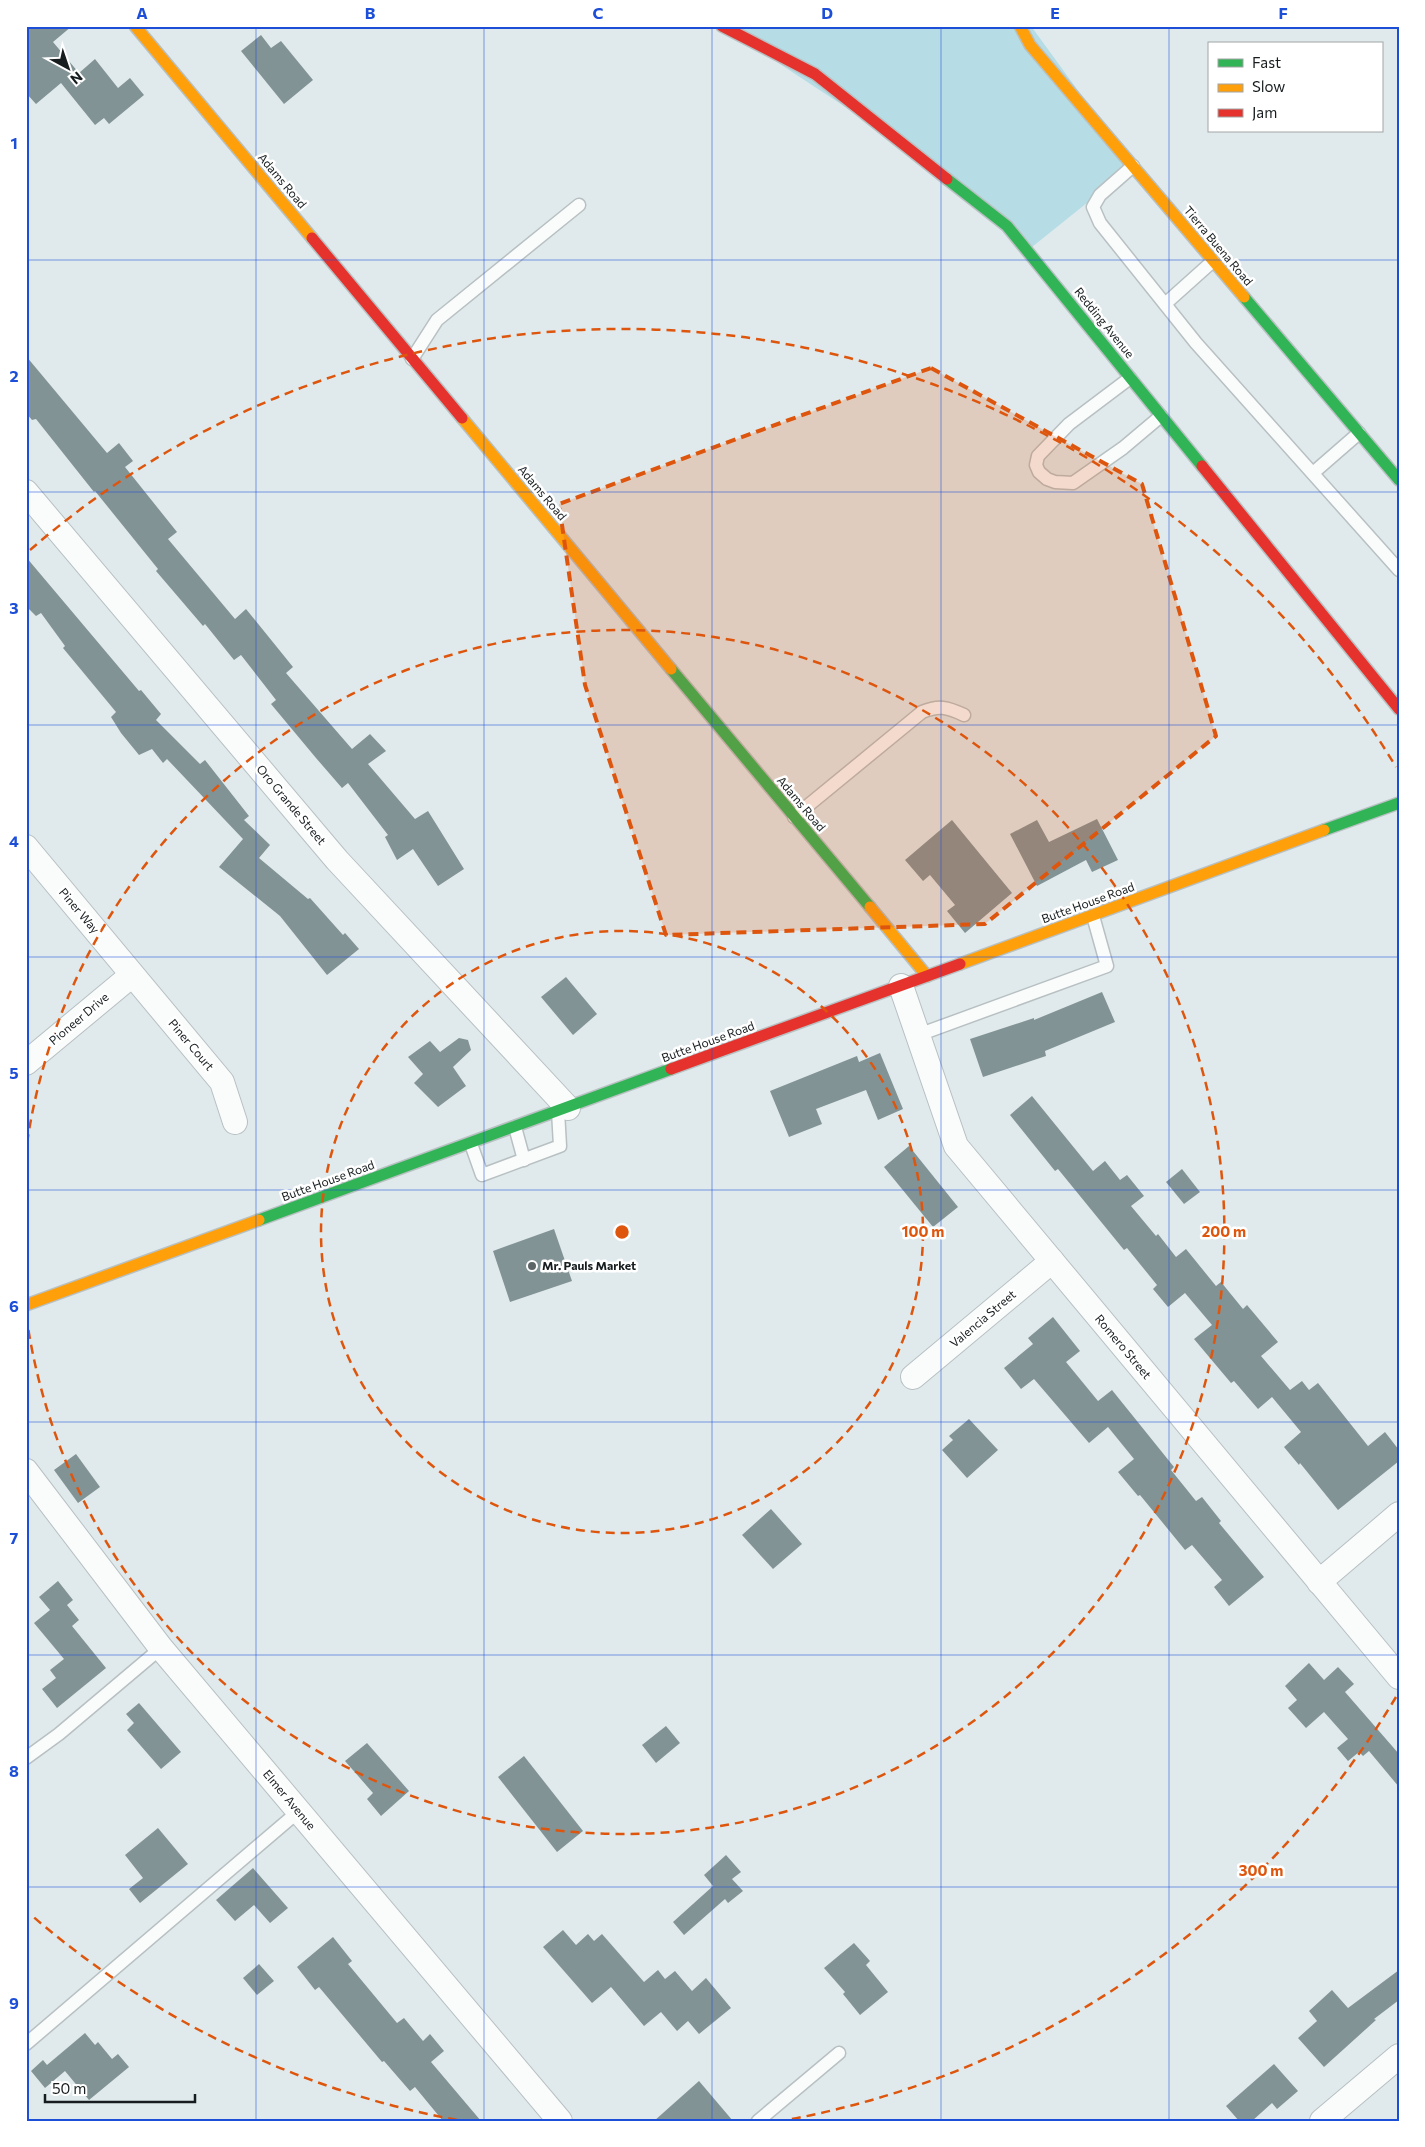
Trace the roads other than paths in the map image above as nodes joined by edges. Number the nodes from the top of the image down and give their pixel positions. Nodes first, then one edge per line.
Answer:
1 (135, 26) edge
2 (722, 26) edge
3 (1020, 26) edge
4 (1133, 166) junction
5 (579, 204) dead end
6 (1213, 261) junction
7 (1165, 304) junction
8 (412, 359) junction
9 (1130, 378) junction
10 (1161, 416) junction
11 (1359, 433) junction
12 (1313, 473) junction
13 (1399, 480) edge
14 (26, 492) edge
15 (1399, 570) edge
16 (1399, 710) edge
17 (964, 715) dead end
18 (1399, 803) edge
19 (794, 817) junction
20 (26, 848) edge
21 (1092, 916) junction
22 (132, 975) junction
23 (927, 976) junction
24 (901, 986) junction
25 (918, 1035) junction
26 (26, 1063) edge
27 (563, 1110) junction
28 (235, 1122) dead end
29 (515, 1127) junction
30 (471, 1144) junction
31 (524, 1160) junction
32 (1052, 1261) junction
33 (26, 1305) edge
34 (913, 1377) dead end
35 (26, 1471) edge
36 (1399, 1514) edge
37 (1319, 1582) junction
38 (161, 1648) junction
39 (1399, 1677) edge
40 (26, 1758) edge
41 (299, 1811) junction
42 (26, 2044) edge
43 (839, 2053) dead end
44 (1399, 2056) edge
45 (560, 2121) edge
46 (758, 2121) edge
47 (1322, 2121) edge

1 - 8 street, Adams Road
2 - 9 street, Redding Avenue
3 - 4 street, Tierra Buena Road
4 - 6 street, Tierra Buena Road
4 - 7 lane
5 - 8 lane
6 - 7 lane
6 - 11 street, Tierra Buena Road
7 - 12 lane
8 - 19 street, Adams Road
9 - 10 street, Redding Avenue
9 - 10 lane
10 - 16 street, Redding Avenue
11 - 12 lane
11 - 13 street, Tierra Buena Road
12 - 15 lane
14 - 27 street, Oro Grande Street
17 - 19 lane
18 - 21 street, Butte House Road
19 - 23 street, Adams Road
20 - 22 street, Piner Way
21 - 23 street, Butte House Road
21 - 25 lane
22 - 26 street, Pioneer Drive
22 - 28 street, Piner Court
23 - 24 street, Butte House Road
24 - 25 street, Romero Street
24 - 27 street, Butte House Road
25 - 32 street, Romero Street
27 - 29 street, Butte House Road
27 - 31 lane
29 - 30 street, Butte House Road
29 - 31 lane
30 - 31 lane
30 - 33 street, Butte House Road
32 - 34 street, Valencia Street
32 - 37 street, Romero Street
35 - 38 street, Elmer Avenue
36 - 37 street
37 - 39 street, Romero Street
38 - 40 lane
38 - 41 street, Elmer Avenue
41 - 42 lane
41 - 45 street, Elmer Avenue
43 - 46 lane
44 - 47 street

